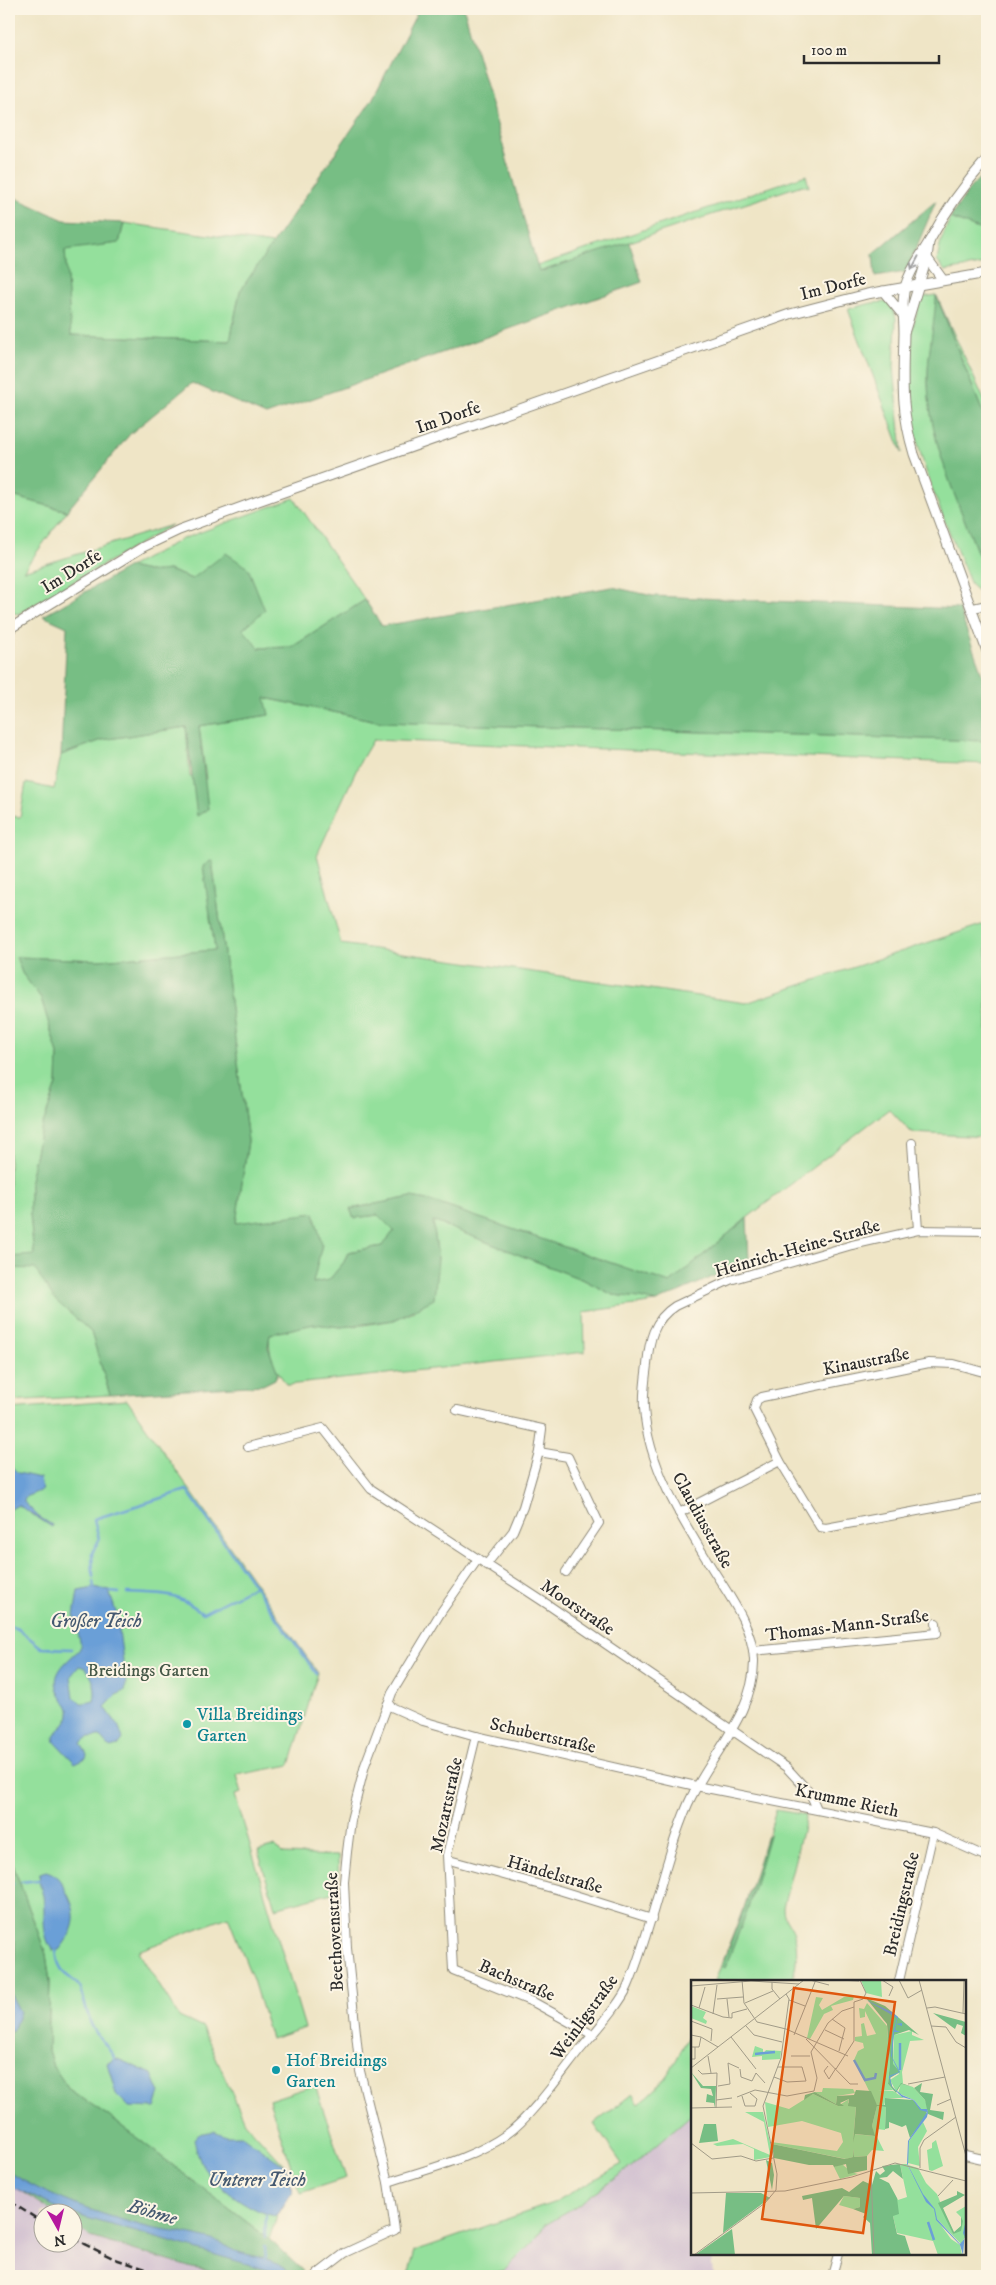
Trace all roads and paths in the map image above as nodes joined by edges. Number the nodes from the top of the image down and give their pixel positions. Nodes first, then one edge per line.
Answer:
1 (987, 159) edge
2 (929, 242) junction
3 (927, 258) junction
4 (987, 273) edge
5 (943, 280) junction
6 (918, 284) junction
7 (905, 287) junction
8 (883, 291) junction
9 (902, 314) junction
10 (904, 332) junction
11 (987, 605) edge
12 (973, 608) junction
13 (9, 629) edge
14 (987, 651) edge
15 (912, 1143) dead end
16 (918, 1230) junction
17 (987, 1231) edge
18 (686, 1300) joint
19 (987, 1373) edge
20 (456, 1410) dead end
21 (248, 1447) dead end
22 (539, 1452) junction
23 (780, 1461) junction
24 (987, 1498) edge
25 (679, 1513) junction
26 (478, 1559) junction
27 (486, 1565) junction
28 (566, 1572) dead end
29 (936, 1623) dead end
30 (753, 1651) junction
31 (387, 1705) junction
32 (730, 1730) junction
33 (476, 1736) junction
34 (696, 1786) junction
35 (817, 1809) junction
36 (932, 1833) junction
37 (987, 1857) edge
38 (449, 1860) junction
39 (652, 1919) junction
40 (454, 1970) joint
41 (899, 1980) edge
42 (593, 2035) junction
43 (966, 2155) edge
44 (987, 2160) edge
45 (388, 2182) junction
46 (838, 2255) edge
47 (315, 2276) edge
48 (832, 2276) edge

1 - 2 street
2 - 3 street
2 -> 7 street
3 - 5 street
3 - 6 street
4 - 5 street, Im Dorfe
5 - 6 street, Im Dorfe
6 - 7 street, Im Dorfe
6 - 10 street
7 - 8 street, Im Dorfe
7 - 9 street
8 - 9 street
8 - 13 street, Im Dorfe
9 - 10 street
10 - 12 street
11 - 12 street
12 - 14 street
15 - 16 street
16 - 17 street, Heinrich-Heine-Straße
16 - 18 street, Heinrich-Heine-Straße
18 - 25 street, Claudiusstraße
19 - 23 street, Kinaustraße
20 - 22 street
21 - 26 street, Moorstraße
22 - 27 street
22 - 28 street
23 - 24 street
23 - 25 street
25 - 30 street, Claudiusstraße
26 - 27 street, Moorstraße
26 - 31 street, Beethovenstraße
27 - 32 street, Moorstraße
29 - 30 street, Thomas-Mann-Straße
30 - 32 street, Claudiusstraße
31 - 33 street, Schubertstraße
31 - 45 street, Beethovenstraße
32 - 34 street, Weinligstraße
32 - 35 street, Moorstraße
33 - 34 street, Schubertstraße
33 - 38 street, Mozartstraße
34 - 35 street, Krumme Rieth
34 - 39 street, Weinligstraße
35 - 36 street, Krumme Rieth
36 - 37 street, Krumme Rieth
36 - 41 street, Breidingstraße
38 - 39 street, Händelstraße
38 - 40 street, Mozartstraße
39 - 42 street, Weinligstraße
40 - 42 street, Bachstraße
42 - 45 street, Weinligstraße
43 - 44 street
45 - 47 street, Beethovenstraße
46 - 48 street

